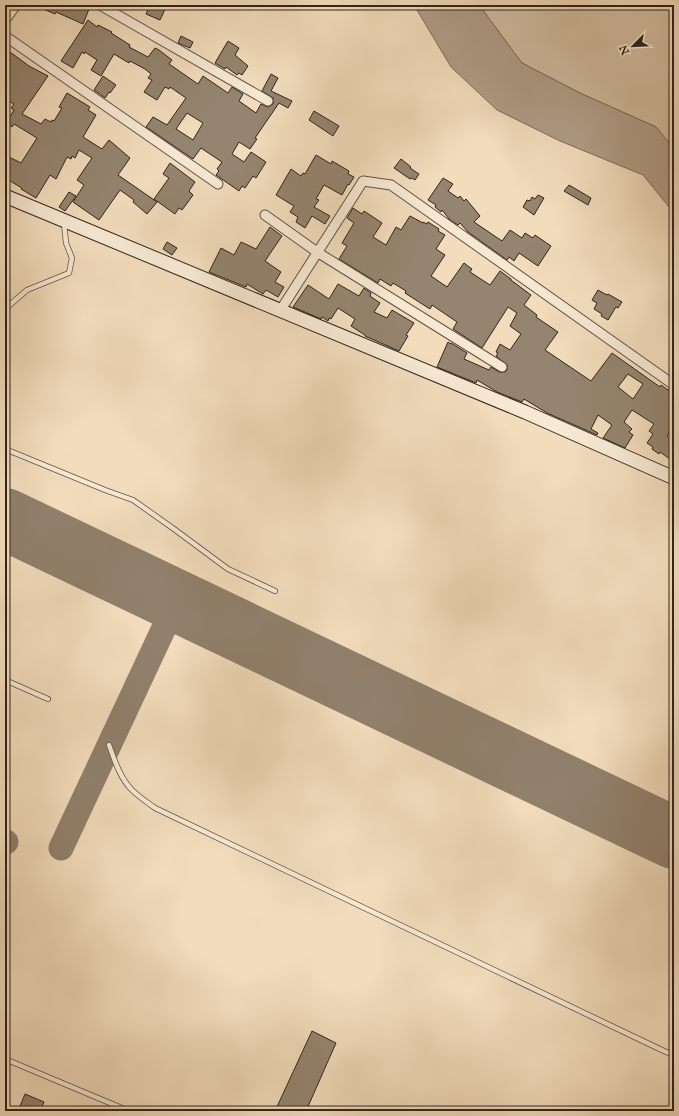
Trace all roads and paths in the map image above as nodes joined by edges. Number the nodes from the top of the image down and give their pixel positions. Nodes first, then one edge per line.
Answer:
1 (16, 5) edge
2 (100, 5) edge
3 (5, 20) edge
4 (5, 36) edge
5 (268, 101) dead end
6 (218, 184) dead end
7 (5, 196) edge
8 (265, 215) dead end
9 (64, 221) junction
10 (317, 252) junction
11 (5, 309) edge
12 (280, 311) junction
13 (502, 367) dead end
14 (674, 385) edge
15 (5, 448) edge
16 (674, 478) edge
17 (275, 591) dead end
18 (5, 680) edge
19 (48, 699) dead end
20 (109, 745) dead end
21 (674, 1054) edge
22 (5, 1059) edge
23 (129, 1111) edge

1 - 3 street
2 - 5 street
4 - 6 street
7 - 9 street
8 - 10 street
9 - 11 lane
9 - 12 street
10 - 12 street
10 - 13 street
10 - 14 street
12 - 16 street
15 - 17 lane
18 - 19 lane
20 - 21 lane
22 - 23 lane

